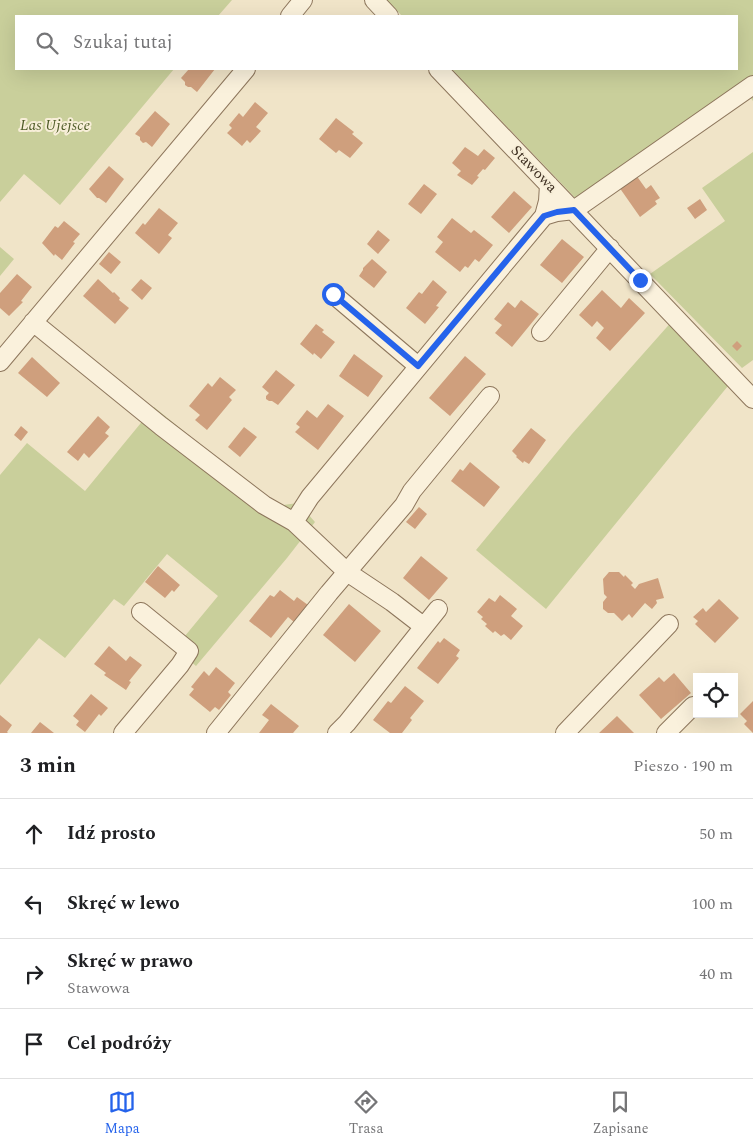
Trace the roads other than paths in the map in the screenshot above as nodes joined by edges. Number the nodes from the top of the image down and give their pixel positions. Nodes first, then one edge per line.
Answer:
1 (303, 0) edge
2 (374, 0) edge
3 (291, 15) edge
4 (388, 15) edge
5 (245, 70) edge
6 (439, 70) edge
7 (753, 85) edge
8 (549, 185) junction
9 (574, 210) junction
10 (544, 216) junction
11 (610, 248) junction
12 (333, 294) dead end
13 (33, 322) junction
14 (541, 332) dead end
15 (0, 362) edge
16 (418, 366) junction
17 (490, 396) dead end
18 (753, 399) edge
19 (294, 522) junction
20 (347, 572) junction
21 (438, 609) dead end
22 (141, 612) dead end
23 (669, 624) dead end
24 (423, 626) junction
25 (693, 706) dead end
26 (123, 733) edge
27 (216, 733) edge
28 (337, 733) edge
29 (565, 733) edge
30 (666, 733) edge

1 - 3 street
2 - 4 street
5 - 13 street
6 - 8 street, Stawowa
7 - 9 street
8 - 9 street, Stawowa
8 - 10 street
9 - 10 street
9 - 11 street, Stawowa
10 - 16 street
11 - 14 street
11 - 18 street, Stawowa
12 - 16 street
13 - 15 street
13 - 19 street
16 - 19 street
17 - 20 street
19 - 20 street
20 - 24 street
20 - 27 street
21 - 24 street
22 - 26 street
23 - 29 street
24 - 28 street
25 - 30 street

